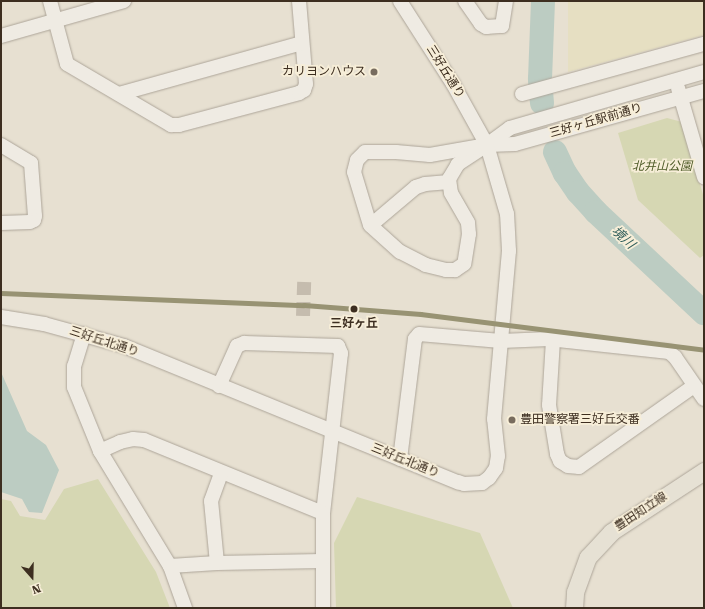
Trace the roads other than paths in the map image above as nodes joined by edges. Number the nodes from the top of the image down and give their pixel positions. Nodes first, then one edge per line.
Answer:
1 (50, 1) edge
2 (124, 1) edge
3 (299, 1) edge
4 (400, 1) edge
5 (465, 1) edge
6 (506, 1) edge
7 (55, 20) junction
8 (1, 36) edge
9 (302, 43) junction
10 (704, 44) edge
11 (704, 72) edge
12 (676, 80) junction
13 (704, 91) edge
14 (119, 94) junction
15 (522, 94) dead end
16 (681, 97) junction
17 (1, 145) edge
18 (487, 145) junction
19 (701, 155) edge
20 (704, 177) edge
21 (449, 182) junction
22 (1, 223) edge
23 (371, 226) junction
24 (1, 317) edge
25 (84, 334) junction
26 (553, 340) junction
27 (501, 341) junction
28 (219, 386) junction
29 (694, 386) junction
30 (704, 399) edge
31 (332, 432) junction
32 (100, 451) junction
33 (400, 459) junction
34 (704, 471) edge
35 (221, 473) junction
36 (323, 513) junction
37 (322, 561) junction
38 (217, 563) junction
39 (170, 566) junction
40 (185, 608) edge
41 (323, 608) edge
42 (574, 608) edge

1 - 7 street
2 - 7 street
3 - 9 street
4 - 18 street, 三好丘通り
5 - 6 street
7 - 8 street
7 - 14 street
9 - 14 street
9 - 14 street
10 - 15 street
11 - 12 street
12 - 16 street
12 - 18 street
13 - 16 street, 三好ヶ丘駅前通り
16 - 18 street, 三好ヶ丘駅前通り
16 - 19 street
17 - 22 street
18 - 21 street
18 - 23 street, 三好ヶ丘駅前通り
18 - 27 street, 三好丘北通り
19 - 20 street
21 - 23 street
21 - 23 street
24 - 25 street, 三好丘北通り
25 - 28 street, 三好丘北通り
25 - 32 street
26 - 27 street
26 - 29 street
26 - 29 street
27 - 33 street
27 - 33 street, 三好丘北通り
28 - 31 street, 三好丘北通り
28 - 31 street
29 - 30 street
31 - 33 street, 三好丘北通り
31 - 36 street
32 - 35 street
32 - 39 street
34 - 42 main road, 豊田知立線
35 - 36 street
35 - 38 street
36 - 37 street
37 - 38 street
37 - 41 street
38 - 39 street
39 - 40 street

